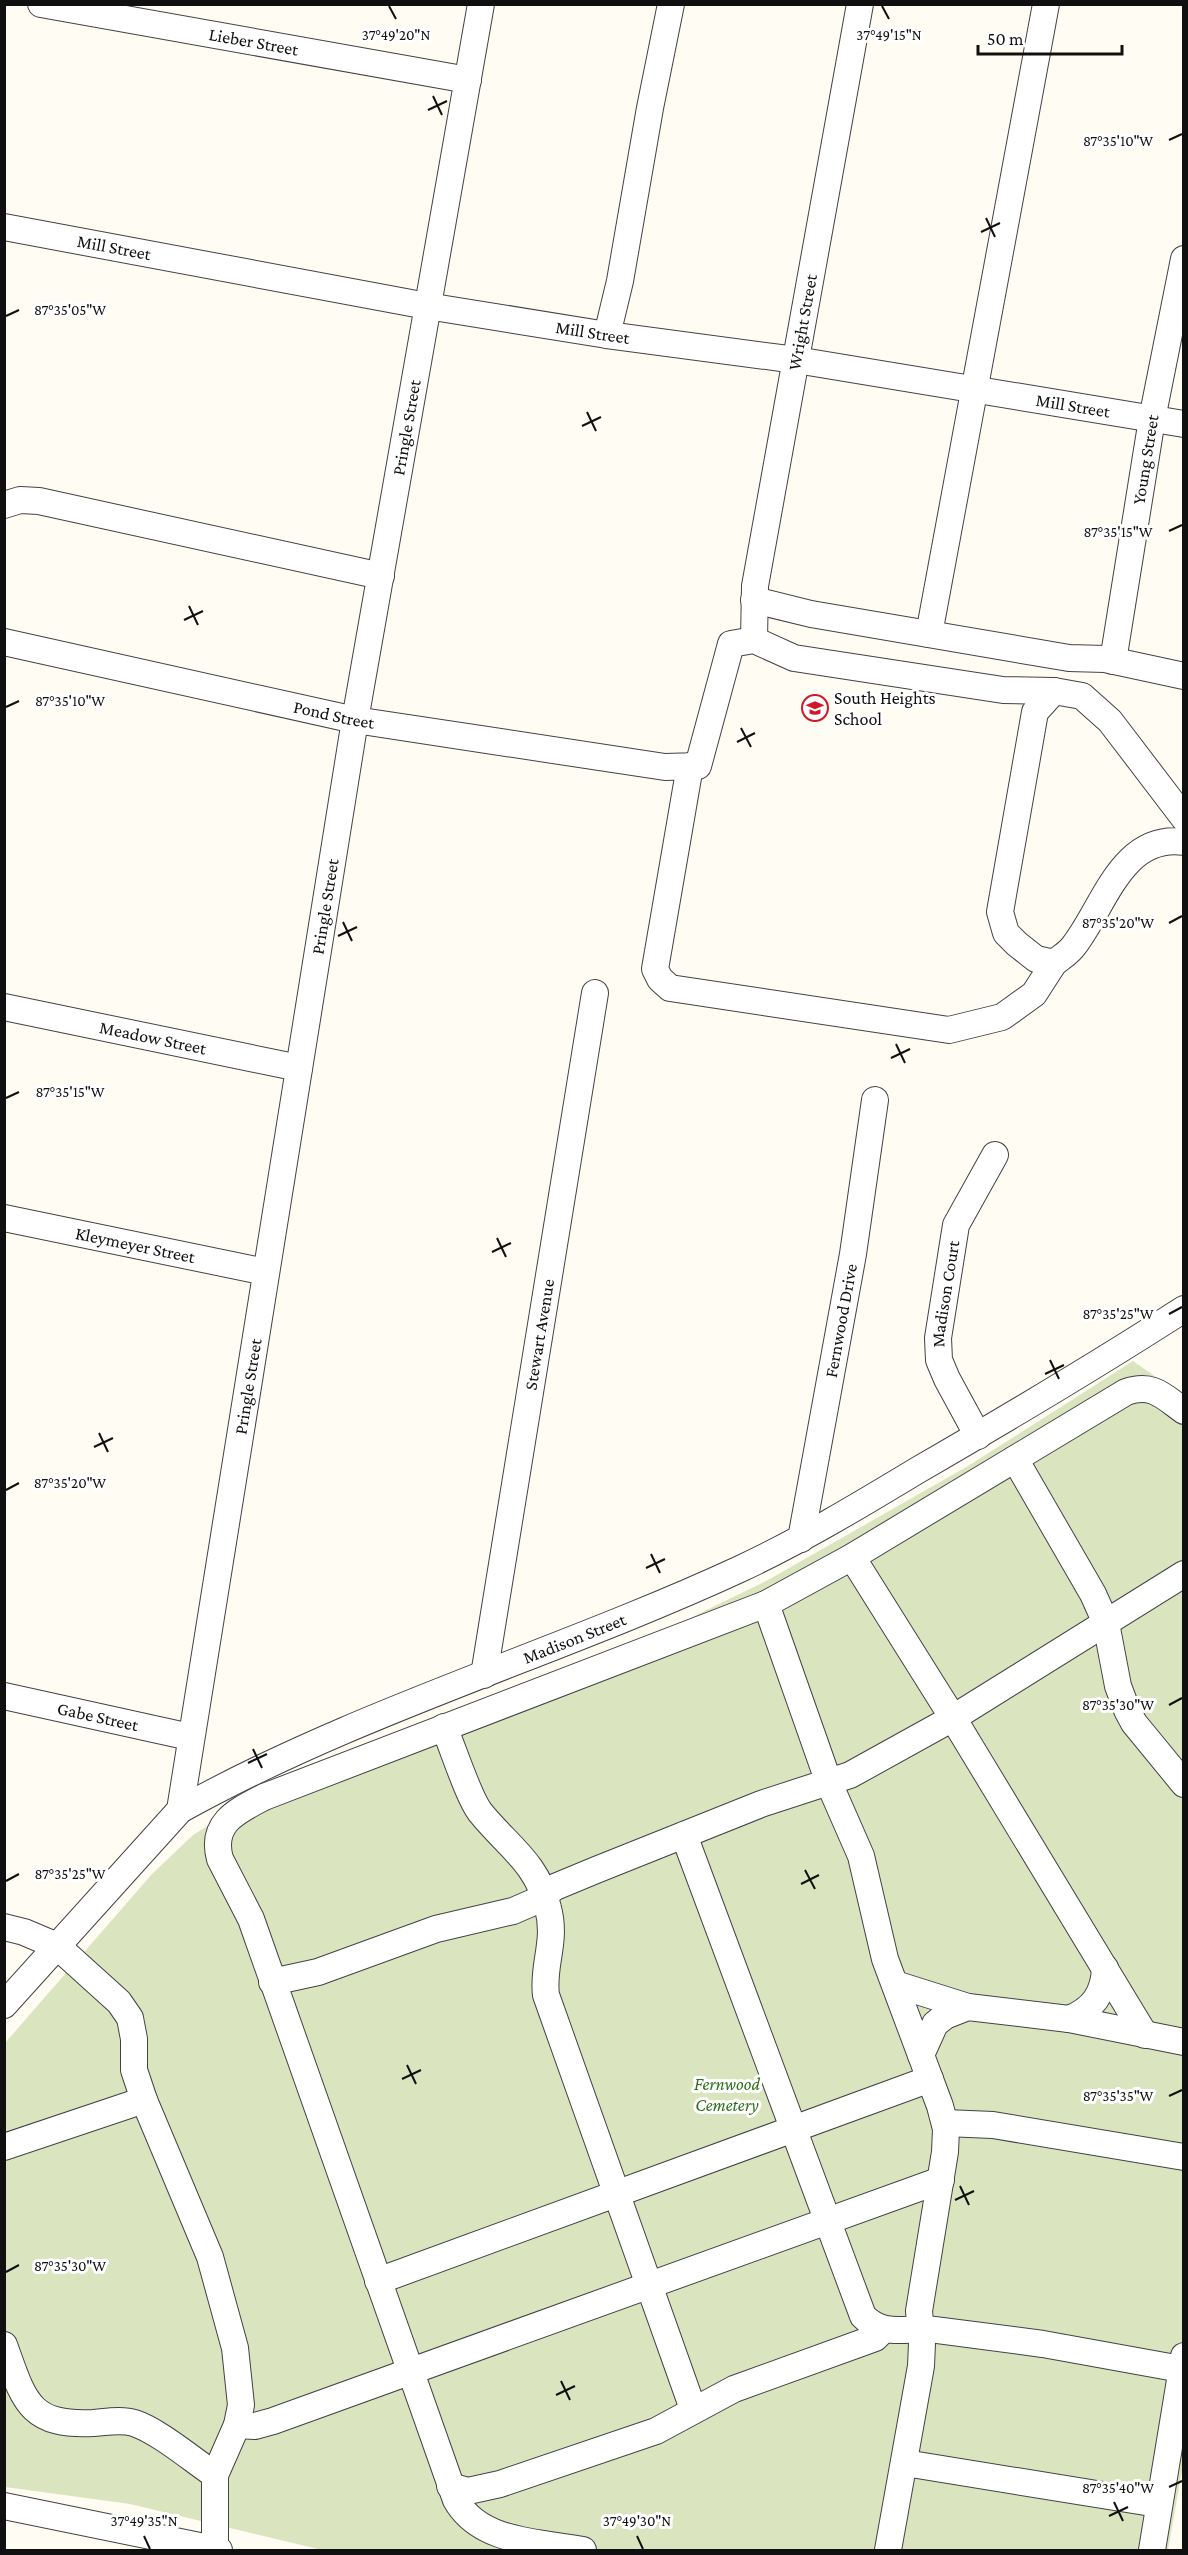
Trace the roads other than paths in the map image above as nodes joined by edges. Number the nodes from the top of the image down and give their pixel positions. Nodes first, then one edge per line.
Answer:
1 (41, 4) edge
2 (481, 4) edge
3 (671, 4) edge
4 (860, 4) edge
5 (1046, 4) edge
6 (468, 80) junction
7 (4, 227) edge
8 (1184, 259) edge
9 (427, 306) junction
10 (607, 335) junction
11 (796, 360) junction
12 (974, 389) junction
13 (1152, 419) junction
14 (1184, 424) edge
15 (4, 505) edge
16 (381, 576) junction
17 (754, 600) junction
18 (929, 634) junction
19 (754, 640) junction
20 (4, 642) edge
21 (1113, 660) junction
22 (1184, 676) edge
23 (1054, 691) junction
24 (355, 720) junction
25 (677, 766) junction
26 (1184, 818) edge
27 (1184, 842) edge
28 (1054, 963) junction
29 (595, 993) dead end
30 (4, 1007) edge
31 (299, 1068) junction
32 (875, 1100) dead end
33 (995, 1155) dead end
34 (4, 1218) edge
35 (266, 1272) junction
36 (1184, 1309) edge
37 (1184, 1411) edge
38 (978, 1436) junction
39 (1015, 1459) junction
40 (801, 1539) junction
41 (852, 1557) junction
42 (1184, 1574) edge
43 (766, 1604) junction
44 (1106, 1623) junction
45 (484, 1675) junction
46 (4, 1696) edge
47 (954, 1718) junction
48 (444, 1727) junction
49 (190, 1737) junction
50 (829, 1783) junction
51 (1184, 1784) edge
52 (180, 1810) junction
53 (684, 1835) junction
54 (544, 1894) junction
55 (4, 1928) edge
56 (57, 1946) junction
57 (1106, 1968) junction
58 (272, 1982) junction
59 (895, 1984) junction
60 (4, 2005) edge
61 (968, 2007) junction
62 (1069, 2019) junction
63 (1145, 2035) junction
64 (1184, 2042) edge
65 (921, 2055) junction
66 (930, 2079) junction
67 (144, 2100) junction
68 (945, 2123) junction
69 (794, 2129) junction
70 (4, 2146) edge
71 (1184, 2157) edge
72 (941, 2180) junction
73 (618, 2193) junction
74 (827, 2220) junction
75 (378, 2281) junction
76 (650, 2284) junction
77 (920, 2328) junction
78 (883, 2330) junction
79 (4, 2345) edge
80 (1182, 2363) edge
81 (411, 2371) junction
82 (693, 2409) junction
83 (237, 2425) junction
84 (905, 2463) junction
85 (215, 2475) junction
86 (450, 2486) junction
87 (1158, 2504) junction
88 (4, 2506) edge
89 (154, 2544) edge
90 (217, 2550) edge
91 (583, 2550) edge
92 (888, 2550) edge
93 (1152, 2550) edge

1 - 6 street, Lieber Street
2 - 6 street, Pringle Street
3 - 10 street
4 - 11 street, Wright Street
5 - 12 street
6 - 9 street, Pringle Street
7 - 9 street, Mill Street
8 - 13 street, Young Street
9 - 10 street, Mill Street
9 - 16 street, Pringle Street
10 - 11 street, Mill Street
11 - 12 street, Mill Street
11 - 17 street, Wright Street
12 - 13 street, Mill Street
12 - 18 street
13 - 14 street, Mill Street
13 - 21 street, Young Street
15 - 16 street
16 - 24 street, Pringle Street
17 - 18 street
17 - 19 street, Wright Street
18 - 21 street
19 - 23 street
19 - 25 street
20 - 24 street, Pond Street
21 - 22 street
23 - 26 street
23 - 28 street
24 - 25 street, Pond Street
24 - 31 street, Pringle Street
25 - 28 street
27 - 28 street
29 - 45 street, Stewart Avenue
30 - 31 street, Meadow Street
31 - 35 street, Pringle Street
32 - 40 street, Fernwood Drive
33 - 38 street, Madison Court
34 - 35 street, Kleymeyer Street
35 - 49 street, Pringle Street
36 - 38 street, Madison Street
37 - 39 street
38 - 40 street, Madison Street
39 - 41 street
39 - 44 street
40 - 45 street, Madison Street
41 - 43 street
41 - 47 street
42 - 44 street
43 - 48 street
43 - 50 street
44 - 47 street
44 - 51 street
45 - 52 street, Madison Street
46 - 49 street, Gabe Street
47 - 50 street
47 - 57 street
48 - 54 street
48 - 58 street
49 - 52 street, Pringle Street
50 - 53 street
50 - 59 street
52 - 56 street, Madison Street
53 - 54 street
53 - 69 street
54 - 58 street
54 - 73 street
55 - 56 street
56 - 60 street, Madison Street
56 - 67 street
57 - 62 street
57 - 63 street
58 - 75 street
59 - 61 street
59 - 65 street
61 - 62 street
61 - 65 street
62 - 63 street
63 - 64 street
65 - 66 street
66 - 68 street
66 - 69 street
67 - 70 street
67 - 83 street
68 - 71 street
68 - 72 street
69 - 73 street
69 - 74 street
72 - 74 street
72 - 77 street
73 - 75 street
73 - 76 street
74 - 76 street
74 - 78 street
75 - 81 street
76 - 81 street
76 - 82 street
77 - 78 street
77 - 80 street
77 - 84 street
78 - 82 street
79 - 85 street
80 - 87 street
81 - 83 street
81 - 86 street
82 - 86 street
83 - 85 street
84 - 87 street
84 - 92 street
85 - 90 street
86 - 91 street
87 - 93 street
88 - 89 street
89 - 90 street

